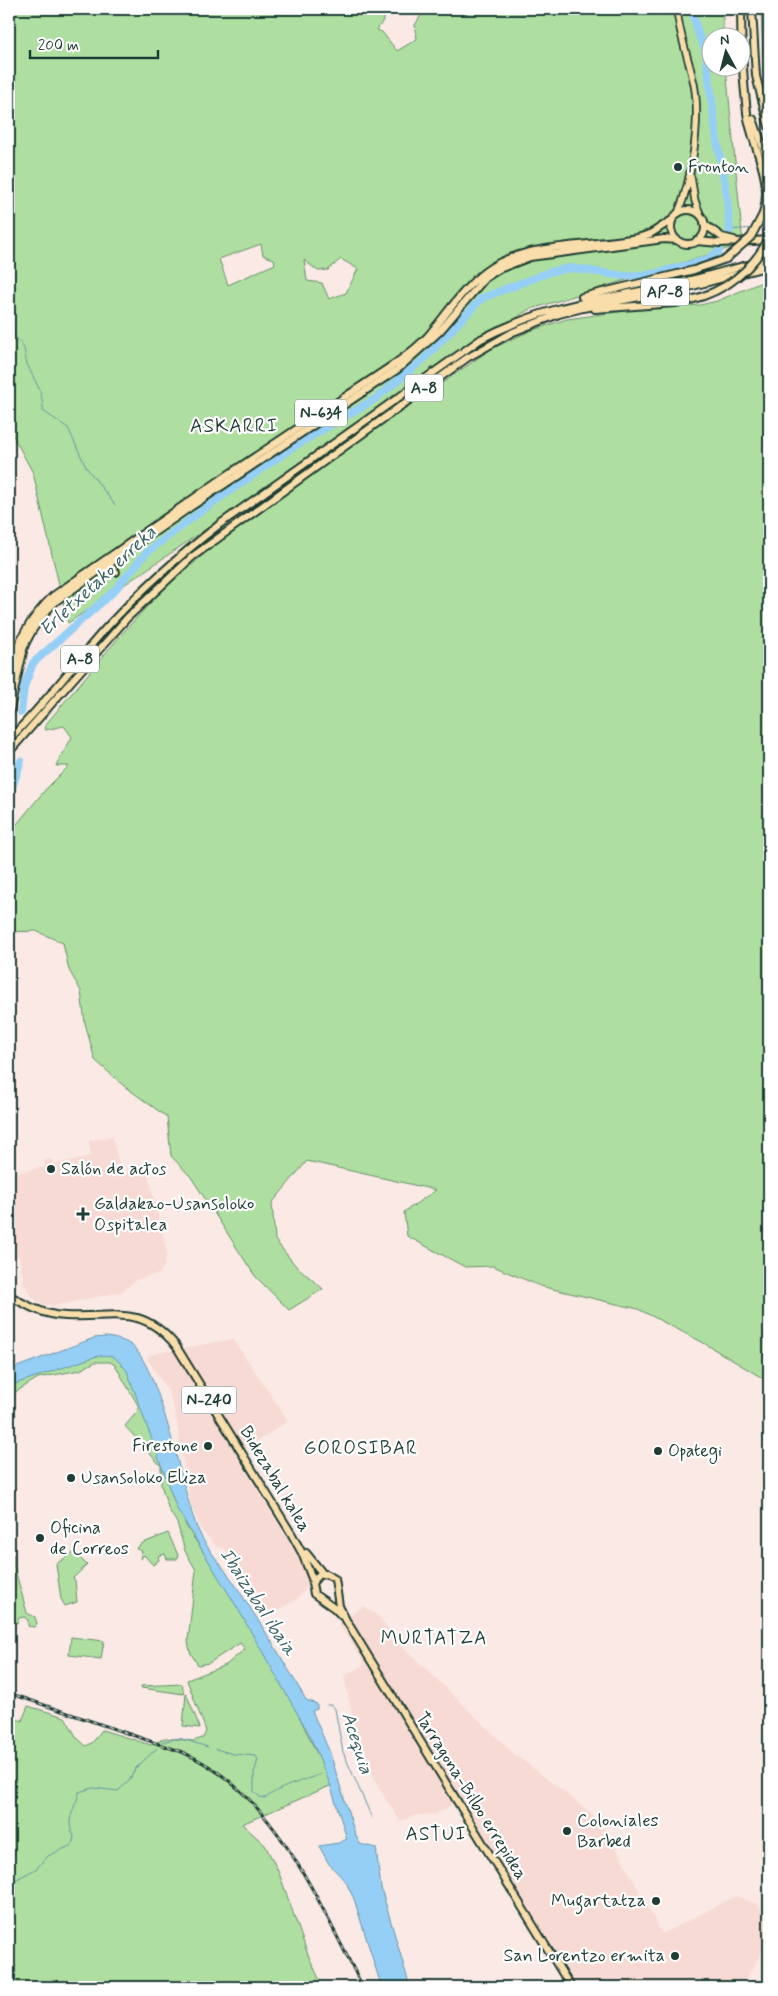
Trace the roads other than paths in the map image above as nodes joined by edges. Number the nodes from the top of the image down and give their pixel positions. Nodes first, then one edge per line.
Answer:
1 (677, 9) edge
2 (741, 9) edge
3 (752, 9) edge
4 (741, 28) edge
5 (744, 78) edge
6 (760, 92) junction
7 (747, 102) junction
8 (769, 114) edge
9 (769, 127) edge
10 (769, 164) edge
11 (690, 174) junction
12 (678, 214) junction
13 (701, 216) junction
14 (672, 220) junction
15 (704, 224) junction
16 (769, 239) edge
17 (677, 240) junction
18 (739, 241) junction
19 (696, 242) junction
20 (769, 260) edge
21 (769, 266) edge
22 (580, 302) joint
23 (560, 314) junction
24 (525, 318) junction
25 (121, 554) junction
26 (69, 590) junction
27 (28, 634) junction
28 (9, 673) edge
29 (9, 693) edge
30 (9, 714) edge
31 (9, 739) edge
32 (9, 752) edge
33 (9, 1296) edge
34 (291, 1533) junction
35 (323, 1574) junction
36 (313, 1580) junction
37 (336, 1591) junction
38 (321, 1598) junction
39 (346, 1620) junction
40 (571, 1987) edge

1 - 11 main road
2 - 4 highway
3 - 6 highway
5 - 7 highway
6 - 8 highway
6 - 9 highway
7 - 10 highway
7 - 24 highway, bridge
11 - 12 main road
11 - 13 main road
12 - 13 highway
12 - 14 highway, N-634
13 - 15 highway
14 - 17 highway
14 - 28 highway, N-634
15 - 18 highway, N-634
15 - 19 highway
16 - 18 highway, N-634
16 - 23 highway, bridge
17 - 19 highway, N-634
17 - 25 highway, N-634
18 - 19 highway, N-634
20 - 22 highway, AP-8
21 - 23 highway, AP-8
22 - 24 highway, A-8
23 - 32 highway, A-8
24 - 31 highway, A-8
25 - 26 highway, N-634
25 - 26 highway, N-634
26 - 27 highway, N-634
27 - 29 highway, N-634
27 - 30 highway
33 - 34 highway, Bidezabal kalea / N-240
34 - 35 highway, Bidezabal kalea / N-240
34 - 36 highway, Bidezabal kalea / N-240
35 - 36 highway
35 - 37 highway, Tarragona-Bilbo errepidea / N-240
36 - 38 highway, Tarragona-Bilbo errepidea / N-240
37 - 38 highway
37 - 39 highway, Tarragona-Bilbo errepidea / N-240
38 - 39 highway, Tarragona-Bilbo errepidea / N-240
39 - 40 highway, Tarragona-Bilbo errepidea / N-240

